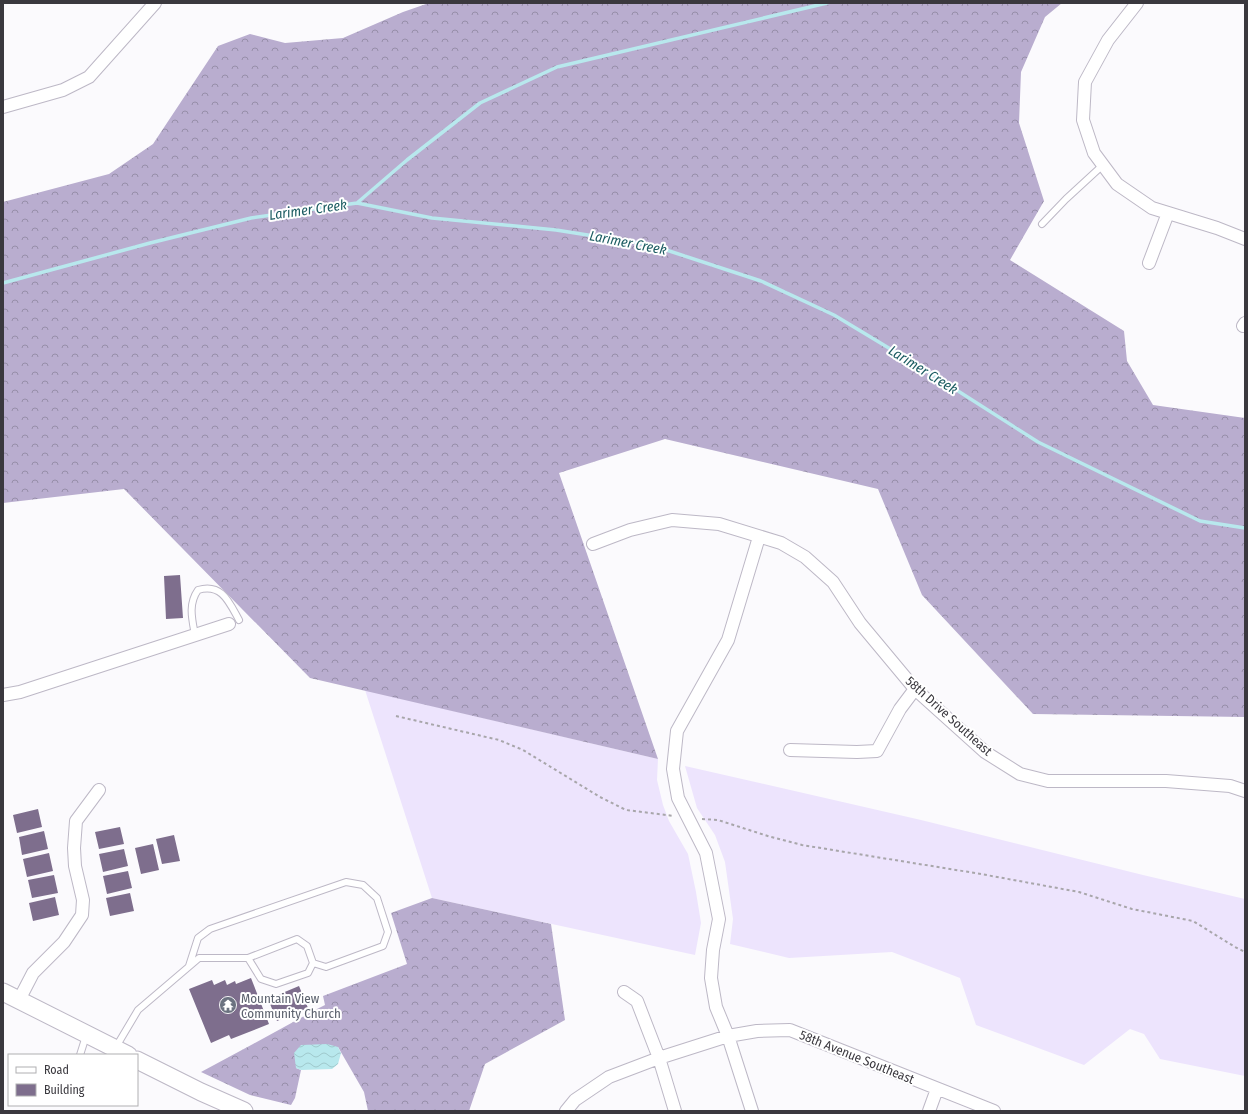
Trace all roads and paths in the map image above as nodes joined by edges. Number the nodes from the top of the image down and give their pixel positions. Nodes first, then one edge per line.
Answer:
1 (155, 3) edge
2 (1137, 3) edge
3 (3, 108) edge
4 (1102, 165) junction
5 (1168, 213) junction
6 (1042, 224) dead end
7 (1245, 239) edge
8 (1148, 264) dead end
9 (759, 537) junction
10 (593, 544) dead end
11 (234, 622) joint
12 (195, 635) junction
13 (915, 689) junction
14 (3, 695) edge
15 (396, 716) dead end
16 (790, 750) dead end
17 (99, 790) dead end
18 (1245, 790) edge
19 (688, 818) junction
20 (1245, 952) edge
21 (248, 958) junction
22 (313, 963) junction
23 (189, 966) junction
24 (3, 992) edge
25 (624, 992) dead end
26 (19, 1000) junction
27 (87, 1034) junction
28 (728, 1036) junction
29 (121, 1052) edge
30 (80, 1054) edge
31 (659, 1058) junction
32 (138, 1060) edge
33 (937, 1089) junction
34 (244, 1111) edge
35 (566, 1111) edge
36 (675, 1111) edge
37 (752, 1111) edge
38 (929, 1111) edge
39 (994, 1111) edge

1 - 3 street
2 - 4 street
4 - 5 street
4 - 6 lane
5 - 7 street
5 - 8 street
9 - 10 street, 58th Drive Southeast
9 - 13 street, 58th Drive Southeast
9 - 19 street
11 - 12 street
11 - 12 lane
12 - 14 street
13 - 16 street
13 - 18 street, 58th Drive Southeast
15 - 19 path
17 - 26 street
19 - 20 path
19 - 28 street
21 - 22 lane
21 - 22 lane
21 - 23 lane
22 - 23 lane
23 - 29 lane
24 - 26 main road
25 - 31 street
26 - 27 main road
27 - 29 main road
27 - 30 lane
28 - 31 street, 58th Avenue Southeast
28 - 33 street, 58th Avenue Southeast
28 - 37 street
31 - 35 street, 58th Avenue Southeast
31 - 36 street
32 - 34 main road
33 - 38 street
33 - 39 street, 58th Avenue Southeast

